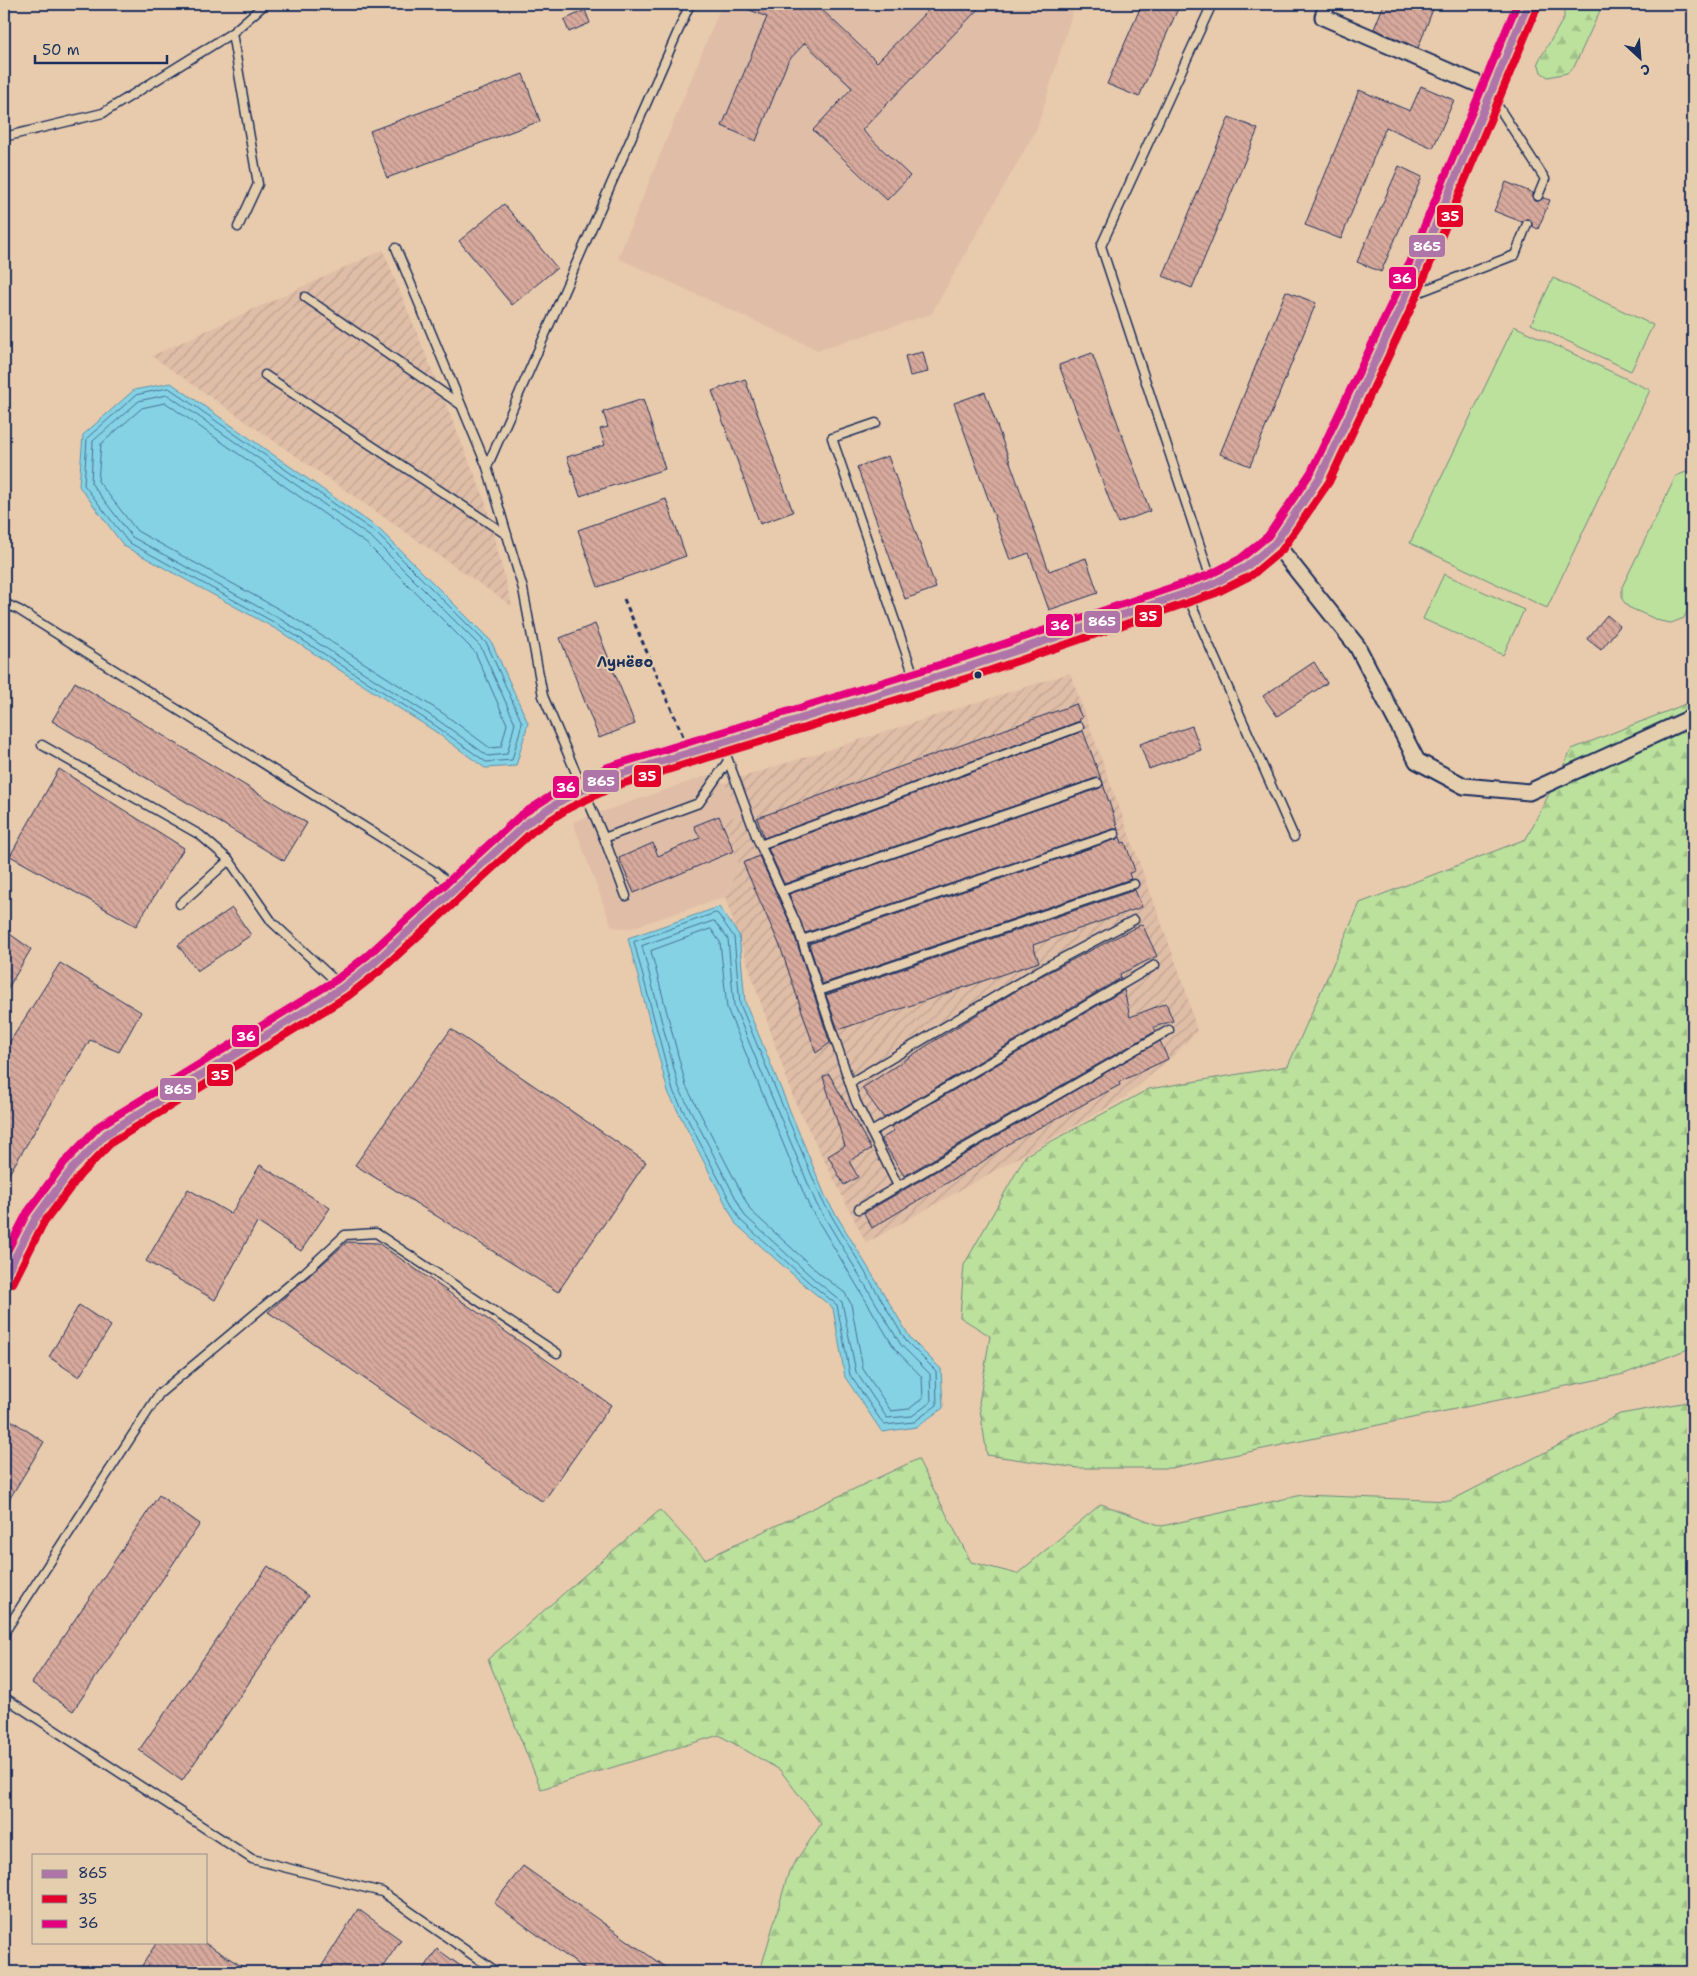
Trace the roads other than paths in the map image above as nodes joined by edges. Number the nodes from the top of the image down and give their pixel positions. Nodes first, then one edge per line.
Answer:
1 (265, 4) edge
2 (690, 4) edge
3 (1212, 4) edge
4 (1327, 4) edge
5 (1528, 4) edge
6 (232, 34) junction
7 (1491, 92) junction
8 (4, 137) edge
9 (1538, 196) dead end
10 (1527, 224) dead end
11 (238, 227) dead end
12 (396, 248) dead end
13 (305, 297) dead end
14 (1405, 298) junction
15 (265, 375) dead end
16 (462, 405) junction
17 (876, 423) dead end
18 (488, 467) junction
19 (507, 535) junction
20 (1275, 543) junction
21 (1213, 584) junction
22 (1186, 593) junction
23 (4, 603) edge
24 (916, 682) junction
25 (1693, 717) edge
26 (1078, 727) dead end
27 (42, 745) dead end
28 (725, 752) junction
29 (1098, 783) dead end
30 (584, 790) junction
31 (1116, 834) dead end
32 (1294, 837) dead end
33 (604, 838) junction
34 (760, 844) junction
35 (229, 860) junction
36 (1134, 884) dead end
37 (455, 889) junction
38 (782, 891) junction
39 (626, 896) dead end
40 (180, 904) dead end
41 (1134, 920) dead end
42 (802, 940) junction
43 (1155, 965) dead end
44 (342, 988) junction
45 (819, 991) junction
46 (1169, 1030) dead end
47 (850, 1083) junction
48 (871, 1132) junction
49 (898, 1186) junction
50 (859, 1209) dead end
51 (4, 1278) edge
52 (557, 1353) dead end
53 (4, 1633) edge
54 (4, 1697) edge
55 (497, 1972) edge

1 - 6 lane
2 - 18 lane
3 - 21 lane
4 - 7 street
5 - 7 street
6 - 8 lane
6 - 11 lane
7 - 9 lane
7 - 14 street
10 - 14 lane
12 - 16 lane
13 - 16 lane
14 - 20 street
15 - 19 lane
16 - 18 lane
17 - 24 lane
18 - 19 lane
19 - 30 lane
20 - 21 street
20 - 25 street
21 - 22 street
22 - 24 street
22 - 32 lane
23 - 37 lane
24 - 28 street
26 - 34 lane
27 - 35 lane
28 - 30 street
28 - 33 lane
28 - 34 lane
29 - 38 lane
30 - 33 lane
30 - 37 street
31 - 42 lane
33 - 39 lane
34 - 38 lane
35 - 40 lane
35 - 44 lane
36 - 45 lane
37 - 44 street
38 - 42 lane
41 - 47 lane
42 - 45 lane
43 - 48 lane
44 - 51 street
45 - 47 lane
46 - 49 lane
47 - 48 lane
48 - 49 lane
49 - 50 lane
52 - 53 lane
54 - 55 lane

